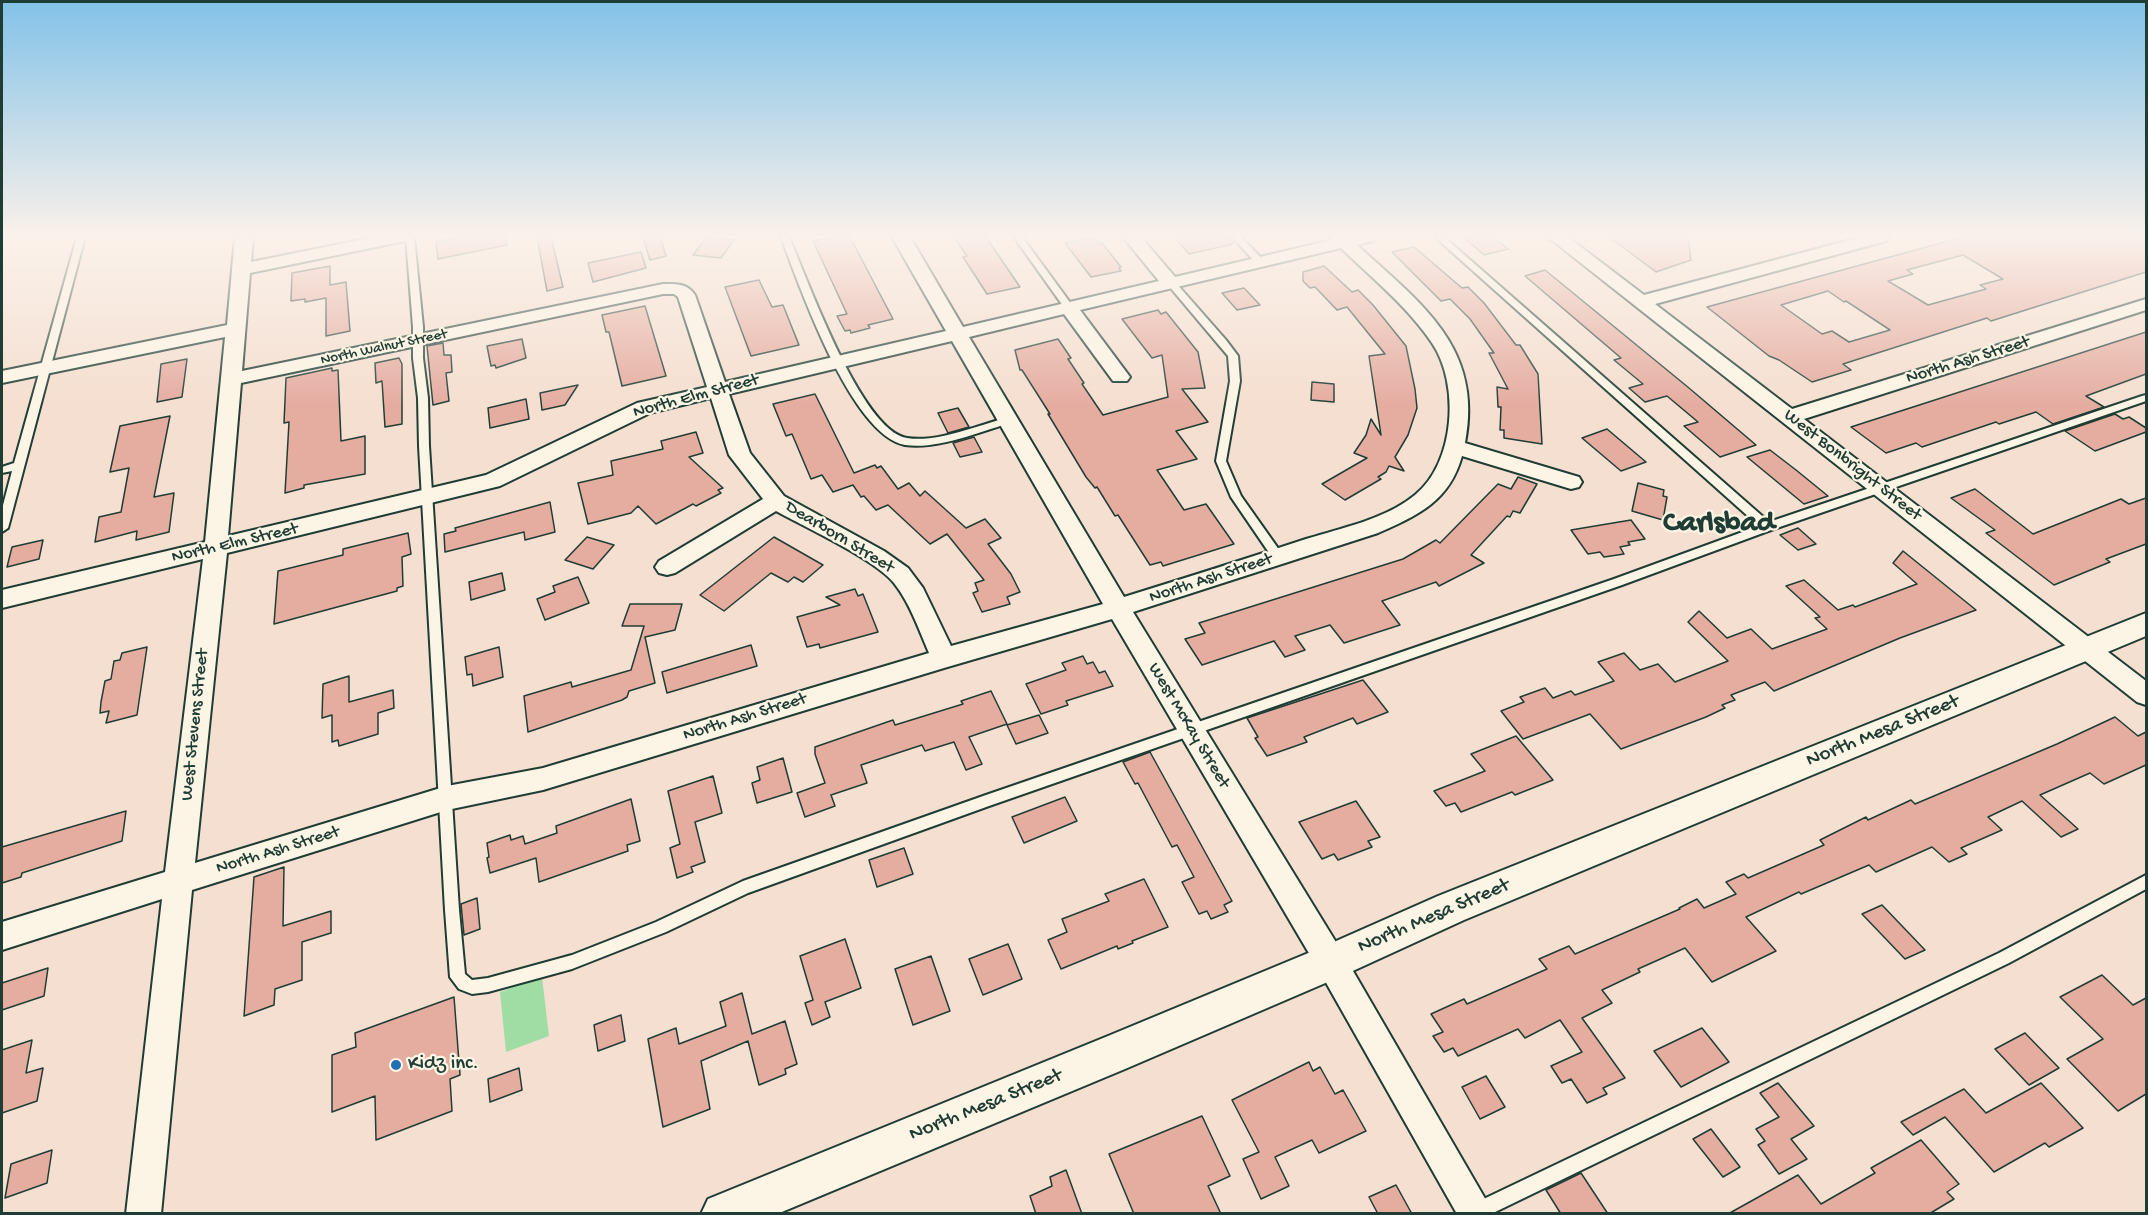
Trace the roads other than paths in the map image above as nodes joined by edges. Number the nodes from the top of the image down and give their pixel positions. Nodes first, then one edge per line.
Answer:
1 (65, 294) edge
2 (240, 294) edge
3 (414, 294) edge
4 (641, 294) edge
5 (684, 294) edge
6 (810, 294) edge
7 (935, 294) edge
8 (1059, 294) edge
9 (1130, 294) edge
10 (1181, 294) edge
11 (1401, 294) edge
12 (1503, 294) edge
13 (1629, 294) edge
14 (1671, 294) edge
15 (1640, 302) junction
16 (2146, 304) edge
17 (1069, 308) junction
18 (236, 329) junction
19 (959, 333) junction
20 (418, 341) junction
21 (840, 361) junction
22 (45, 368) junction
23 (2, 377) edge
24 (1120, 377) dead end
25 (231, 379) junction
26 (716, 390) junction
27 (2146, 398) edge
28 (1788, 417) junction
29 (1009, 420) junction
30 (1454, 447) junction
31 (18, 466) junction
32 (2, 470) edge
33 (1571, 482) dead end
34 (1882, 488) junction
35 (429, 497) junction
36 (776, 501) junction
37 (1767, 527) junction
38 (2, 528) edge
39 (216, 548) junction
40 (1278, 557) junction
41 (667, 567) dead end
42 (2, 599) edge
43 (1119, 608) junction
44 (2146, 624) edge
45 (2088, 649) junction
46 (944, 658) junction
47 (2146, 695) edge
48 (1189, 729) junction
49 (447, 798) junction
50 (179, 882) junction
51 (2146, 882) edge
52 (2, 936) edge
53 (1331, 962) junction
54 (1474, 1213) edge
55 (143, 1214) edge
56 (723, 1214) edge

1 - 22 lane
2 - 18 street, West Stevens Street
3 - 20 lane
4 - 20 street, North Walnut Street
5 - 26 street, Dearborn Street
6 - 21 lane
7 - 19 street, West McKay Street
8 - 17 lane
9 - 17 street, North Elm Street
10 - 40 lane
11 - 30 street, North Ash Street
12 - 37 lane
13 - 15 street, West Bonbright Street
14 - 15 street
15 - 28 street, West Bonbright Street
16 - 28 street, North Ash Street
17 - 19 street, North Elm Street
17 - 24 street
18 - 22 street
18 - 25 street, West Stevens Street
19 - 21 street, North Elm Street
19 - 29 street, West McKay Street
20 - 25 street, North Walnut Street
20 - 35 lane
21 - 26 street, North Elm Street
21 - 29 lane
22 - 23 street
22 - 31 lane
25 - 39 street, West Stevens Street
26 - 35 street, North Elm Street
26 - 36 street, Dearborn Street
27 - 34 lane
28 - 34 street, West Bonbright Street
29 - 43 street, West McKay Street
30 - 33 street
30 - 40 street, North Ash Street
31 - 32 lane
31 - 38 lane
34 - 37 lane
34 - 45 street, West Bonbright Street
35 - 39 street, North Elm Street
35 - 49 lane
36 - 41 street
36 - 46 street, Dearborn Street
37 - 48 lane
39 - 42 street, North Elm Street
39 - 50 street, West Stevens Street
40 - 43 street, North Ash Street
43 - 46 street, North Ash Street
43 - 48 street, West McKay Street
44 - 45 street, North Mesa Street
45 - 47 street, West Bonbright Street
45 - 53 street, North Mesa Street
46 - 49 street, North Ash Street
48 - 49 lane
48 - 53 street, West McKay Street
49 - 50 street, North Ash Street
50 - 52 street, North Ash Street
50 - 55 street, West Stevens Street
51 - 54 lane
53 - 54 street, West McKay Street
53 - 56 street, North Mesa Street

